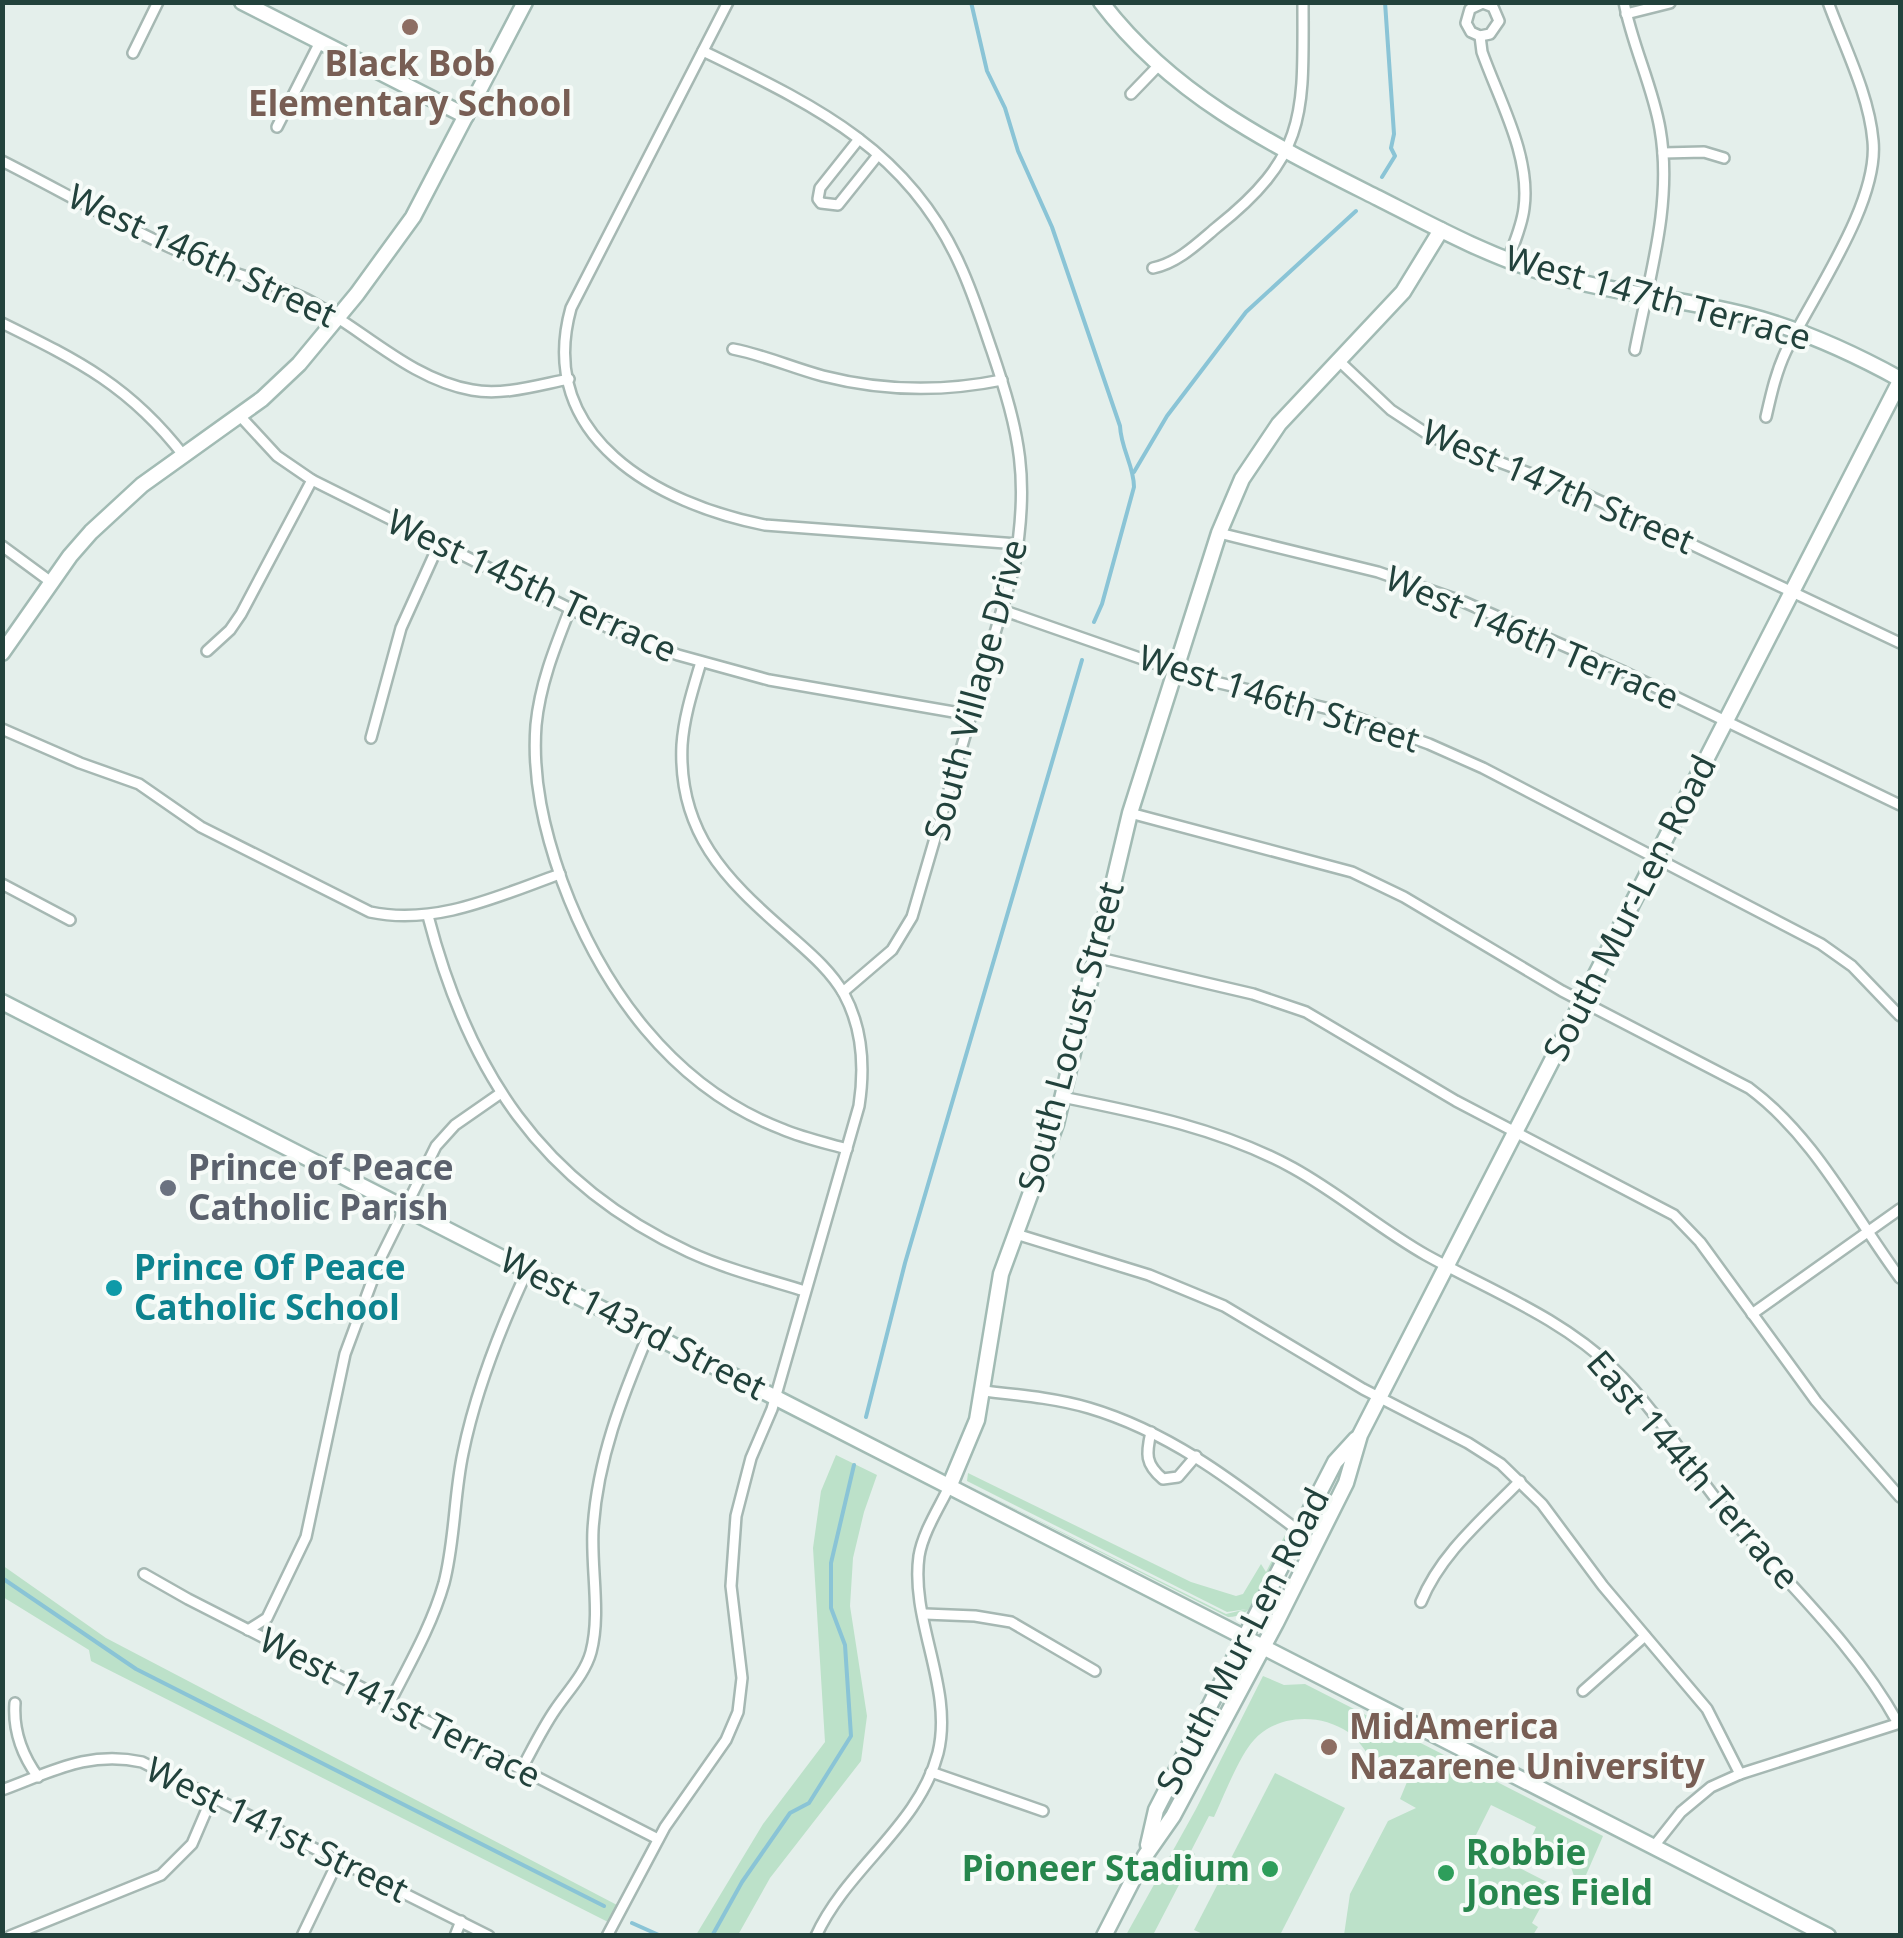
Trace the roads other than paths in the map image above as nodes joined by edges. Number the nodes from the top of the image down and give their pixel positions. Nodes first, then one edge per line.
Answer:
1 (158, 2) edge
2 (242, 2) edge
3 (525, 2) edge
4 (728, 2) edge
5 (1101, 2) edge
6 (1304, 2) edge
7 (1828, 2) edge
8 (1670, 4) edge
9 (1625, 8) edge
10 (1480, 36) dead end
11 (320, 42) junction
12 (703, 51) junction
13 (133, 54) dead end
14 (1160, 65) junction
15 (1131, 94) dead end
16 (466, 116) junction
17 (277, 127) dead end
18 (859, 139) junction
19 (1285, 152) junction
20 (1663, 153) junction
21 (878, 155) junction
22 (1724, 158) dead end
23 (2, 161) edge
24 (1442, 230) junction
25 (1508, 260) junction
26 (1153, 268) dead end
27 (1646, 294) junction
28 (337, 318) junction
29 (2, 323) edge
30 (1797, 331) junction
31 (733, 349) dead end
32 (1635, 350) dead end
33 (1338, 360) junction
34 (569, 379) junction
35 (1002, 380) junction
36 (1900, 380) edge
37 (240, 416) junction
38 (1766, 417) dead end
39 (184, 456) junction
40 (312, 480) junction
41 (1219, 533) junction
42 (438, 544) junction
43 (1019, 544) junction
44 (2, 546) edge
45 (51, 582) junction
46 (1793, 591) junction
47 (570, 608) junction
48 (1002, 610) junction
49 (1900, 643) edge
50 (207, 651) dead end
51 (2, 654) edge
52 (701, 662) junction
53 (1174, 671) junction
54 (971, 714) junction
55 (1726, 722) junction
56 (2, 729) edge
57 (372, 738) dead end
58 (1900, 805) edge
59 (1130, 813) junction
60 (1656, 857) junction
61 (560, 874) junction
62 (2, 884) edge
63 (428, 916) junction
64 (70, 920) dead end
65 (1095, 957) junction
66 (843, 992) junction
67 (1582, 1001) junction
68 (2, 1002) edge
69 (1900, 1016) edge
70 (500, 1092) junction
71 (1062, 1097) junction
72 (1515, 1133) junction
73 (847, 1149) junction
74 (404, 1208) junction
75 (1900, 1208) edge
76 (1868, 1233) junction
77 (1016, 1234) junction
78 (1446, 1266) junction
79 (527, 1270) junction
80 (1900, 1278) edge
81 (805, 1291) junction
82 (1752, 1314) junction
83 (649, 1333) junction
84 (983, 1391) junction
85 (774, 1397) junction
86 (1379, 1397) junction
87 (1151, 1432) junction
88 (1360, 1435) junction
89 (1196, 1456) junction
90 (1520, 1481) junction
91 (950, 1486) junction
92 (1900, 1496) edge
93 (1300, 1532) junction
94 (144, 1574) dead end
95 (1421, 1602) dead end
96 (924, 1614) junction
97 (248, 1630) junction
98 (1645, 1636) junction
99 (1245, 1638) junction
100 (1262, 1647) junction
101 (1096, 1671) dead end
102 (1583, 1691) dead end
103 (390, 1702) junction
104 (15, 1703) dead end
105 (1899, 1723) edge
106 (521, 1770) junction
107 (931, 1772) junction
108 (1740, 1774) junction
109 (38, 1777) junction
110 (2, 1790) edge
111 (213, 1795) junction
112 (1043, 1810) dead end
113 (658, 1839) junction
114 (1654, 1846) junction
115 (1145, 1856) junction
116 (339, 1859) junction
117 (462, 1922) junction
118 (10, 1936) edge
119 (302, 1936) edge
120 (455, 1936) edge
121 (489, 1936) edge
122 (608, 1936) edge
123 (816, 1936) edge
124 (1104, 1936) edge
125 (1828, 1936) edge

1 - 13 street
2 - 11 street
3 - 16 street
4 - 12 street
5 - 14 street, West 147th Terrace
6 - 19 street
7 - 30 street
8 - 9 street
9 - 20 street
10 - 25 street
11 - 16 street
11 - 17 street
12 - 18 street, South Village Drive
12 - 34 street
14 - 15 street
14 - 19 street, West 147th Terrace
16 - 28 street
18 - 21 street, South Village Drive
18 - 21 street
19 - 24 street, West 147th Terrace
19 - 26 street
20 - 22 street
20 - 27 street
21 - 35 street, South Village Drive
23 - 28 street, West 146th Street
24 - 25 street, West 147th Terrace
24 - 33 street, South Locust Street
25 - 27 street, West 147th Terrace
27 - 30 street, West 147th Terrace
27 - 32 street
28 - 34 street, West 146th Street
28 - 37 street
29 - 39 street
30 - 36 street, West 147th Terrace
30 - 38 street
31 - 35 street
33 - 41 street, South Locust Street
33 - 46 street, West 147th Street
34 - 43 street
35 - 43 street, South Village Drive
36 - 46 street, South Mur-Len Road
37 - 39 street
37 - 40 street, West 145th Terrace
39 - 45 street
40 - 42 street, West 145th Terrace
40 - 50 street
41 - 53 street, South Locust Street
41 - 55 street, West 146th Terrace
42 - 47 street, West 145th Terrace
42 - 57 street
43 - 48 street, South Village Drive
44 - 45 street
45 - 51 street
46 - 49 street, West 147th Street
46 - 55 street, South Mur-Len Road
47 - 52 street, West 145th Terrace
47 - 61 street
48 - 53 street, West 146th Street
48 - 54 street, South Village Drive
52 - 54 street, West 145th Terrace
52 - 66 street
53 - 59 street, South Locust Street
53 - 60 street, West 146th Street
54 - 66 street, South Village Drive
55 - 58 street, West 146th Terrace
55 - 60 street, South Mur-Len Road
56 - 63 street
59 - 65 street, South Locust Street
59 - 67 street
60 - 67 street, South Mur-Len Road
60 - 69 street, West 146th Street
61 - 63 street
61 - 73 street
62 - 64 street
63 - 70 street
65 - 71 street, South Locust Street
65 - 72 street
66 - 73 street
67 - 72 street, South Mur-Len Road
67 - 76 street
68 - 74 street, West 143rd Street
70 - 74 street
70 - 81 street
71 - 77 street, South Locust Street
71 - 78 street, East 144th Terrace
72 - 78 street, South Mur-Len Road
72 - 82 street
73 - 81 street
74 - 79 street, West 143rd Street
74 - 97 street
75 - 76 street
76 - 80 street
76 - 82 street
77 - 84 street, South Locust Street
77 - 86 street
78 - 86 street, South Mur-Len Road
78 - 105 street, East 144th Terrace
79 - 83 street, West 143rd Street
79 - 103 street
81 - 85 street
82 - 92 street
83 - 85 street, West 143rd Street
83 - 106 street
84 - 87 street
84 - 91 street, South Locust Street
85 - 91 street, West 143rd Street
85 - 113 street
86 - 88 street, South Mur-Len Road
86 - 90 street
87 - 89 street
87 - 89 street
88 - 93 street, South Mur-Len Road
88 - 100 street, South Mur-Len Road
89 - 93 street
90 - 95 street
90 - 98 street
91 - 96 street, South Locust Street
91 - 99 street, West 143rd Street
93 - 99 street, South Mur-Len Road
94 - 97 street, West 141st Terrace
96 - 101 street
96 - 107 street, South Locust Street
97 - 103 street, West 141st Terrace
98 - 102 street
98 - 108 street
99 - 100 street, West 143rd Street
99 - 115 street, South Mur-Len Road
100 - 114 street, West 143rd Street
100 - 115 street, South Mur-Len Road
103 - 106 street, West 141st Terrace
104 - 109 street
105 - 108 street
106 - 113 street, West 141st Terrace
107 - 112 street
107 - 123 street, South Locust Street
108 - 114 street
109 - 110 street, West 141st Street
109 - 111 street, West 141st Street
111 - 116 street, West 141st Street
111 - 118 street
113 - 122 street
114 - 125 street, West 143rd Street
115 - 124 street, South Mur-Len Road
116 - 117 street, West 141st Street
116 - 119 street
117 - 120 street
117 - 121 street, West 141st Street

